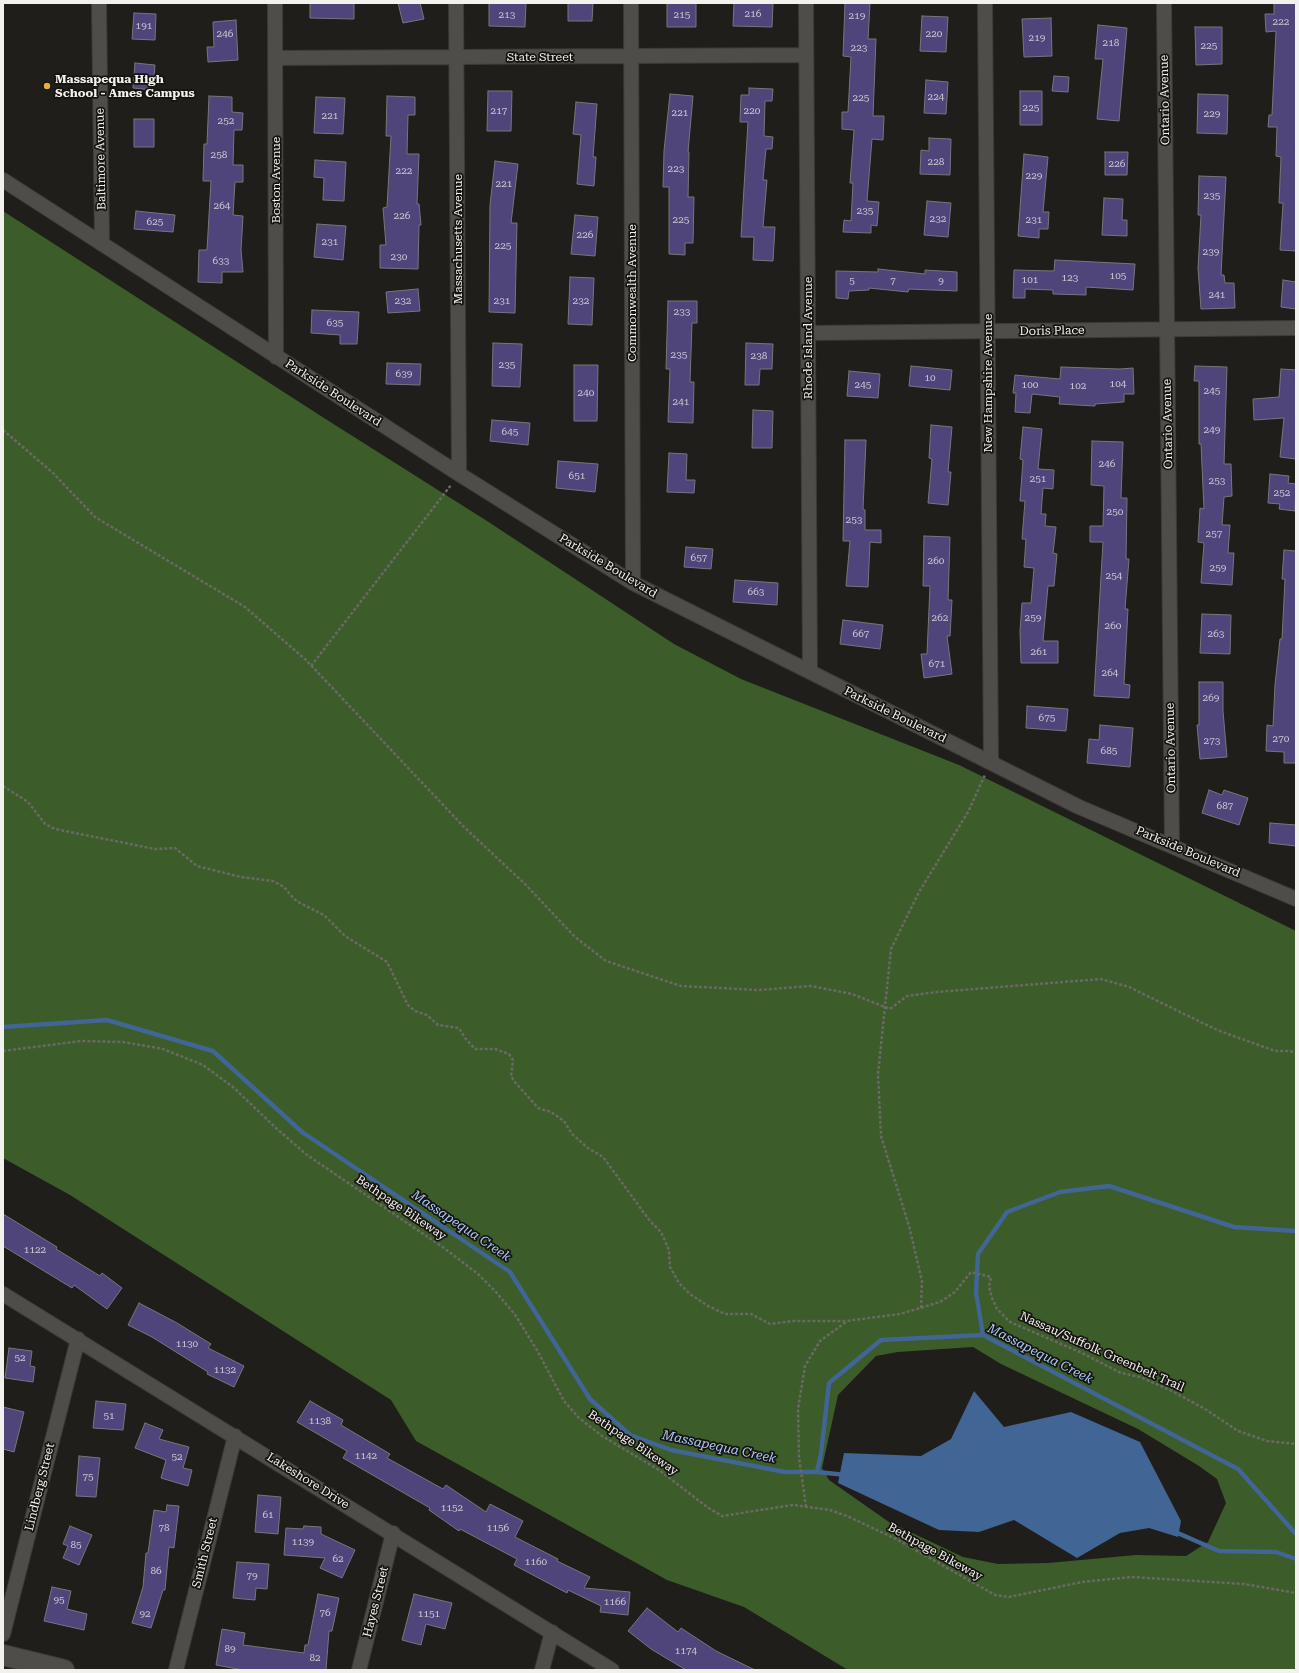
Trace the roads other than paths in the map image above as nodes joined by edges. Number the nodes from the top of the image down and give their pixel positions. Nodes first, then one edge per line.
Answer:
1 (100, 3) edge
2 (275, 3) edge
3 (456, 3) edge
4 (631, 3) edge
5 (806, 3) edge
6 (985, 3) edge
7 (1164, 3) edge
8 (806, 55) junction
9 (631, 56) junction
10 (457, 57) junction
11 (275, 58) junction
12 (3, 180) edge
13 (102, 242) junction
14 (1296, 328) edge
15 (1167, 330) junction
16 (988, 331) junction
17 (808, 332) junction
18 (276, 357) junction
19 (459, 474) junction
20 (633, 583) junction
21 (810, 672) junction
22 (991, 762) junction
23 (1172, 846) junction
24 (1296, 899) edge
25 (3, 1294) edge
26 (78, 1339) junction
27 (235, 1436) junction
28 (393, 1533) junction
29 (552, 1632) junction
30 (3, 1634) edge
31 (3, 1655) edge
32 (64, 1670) edge
33 (176, 1670) edge
34 (359, 1670) edge
35 (542, 1670) edge
36 (612, 1670) edge

1 - 13 street, Baltimore Avenue
2 - 11 street, Boston Avenue
3 - 10 street, Massachusetts Avenue
4 - 9 street, Commonwealth Avenue
5 - 8 street, Rhode Island Avenue
6 - 16 street, New Hampshire Avenue
7 - 15 street, Ontario Avenue
8 - 9 street, State Street
8 - 17 street, Rhode Island Avenue
9 - 10 street, State Street
9 - 20 street, Commonwealth Avenue
10 - 11 street, State Street
10 - 19 street, Massachusetts Avenue
11 - 18 street, Boston Avenue
12 - 13 street, Parkside Boulevard
13 - 18 street, Parkside Boulevard
14 - 15 street, Doris Place
15 - 16 street, Doris Place
15 - 23 street, Ontario Avenue
16 - 17 street, Doris Place
16 - 22 street, New Hampshire Avenue
17 - 21 street, Rhode Island Avenue
18 - 19 street, Parkside Boulevard
19 - 20 street, Parkside Boulevard
20 - 21 street, Parkside Boulevard
21 - 22 street, Parkside Boulevard
22 - 23 street, Parkside Boulevard
23 - 24 street, Parkside Boulevard
25 - 26 street, Lakeshore Drive
26 - 27 street, Lakeshore Drive
26 - 30 street, Lindberg Street
27 - 28 street, Lakeshore Drive
27 - 33 street, Smith Street
28 - 29 street, Lakeshore Drive
28 - 34 street, Hayes Street
29 - 35 street
29 - 36 street, Lakeshore Drive
31 - 32 street

